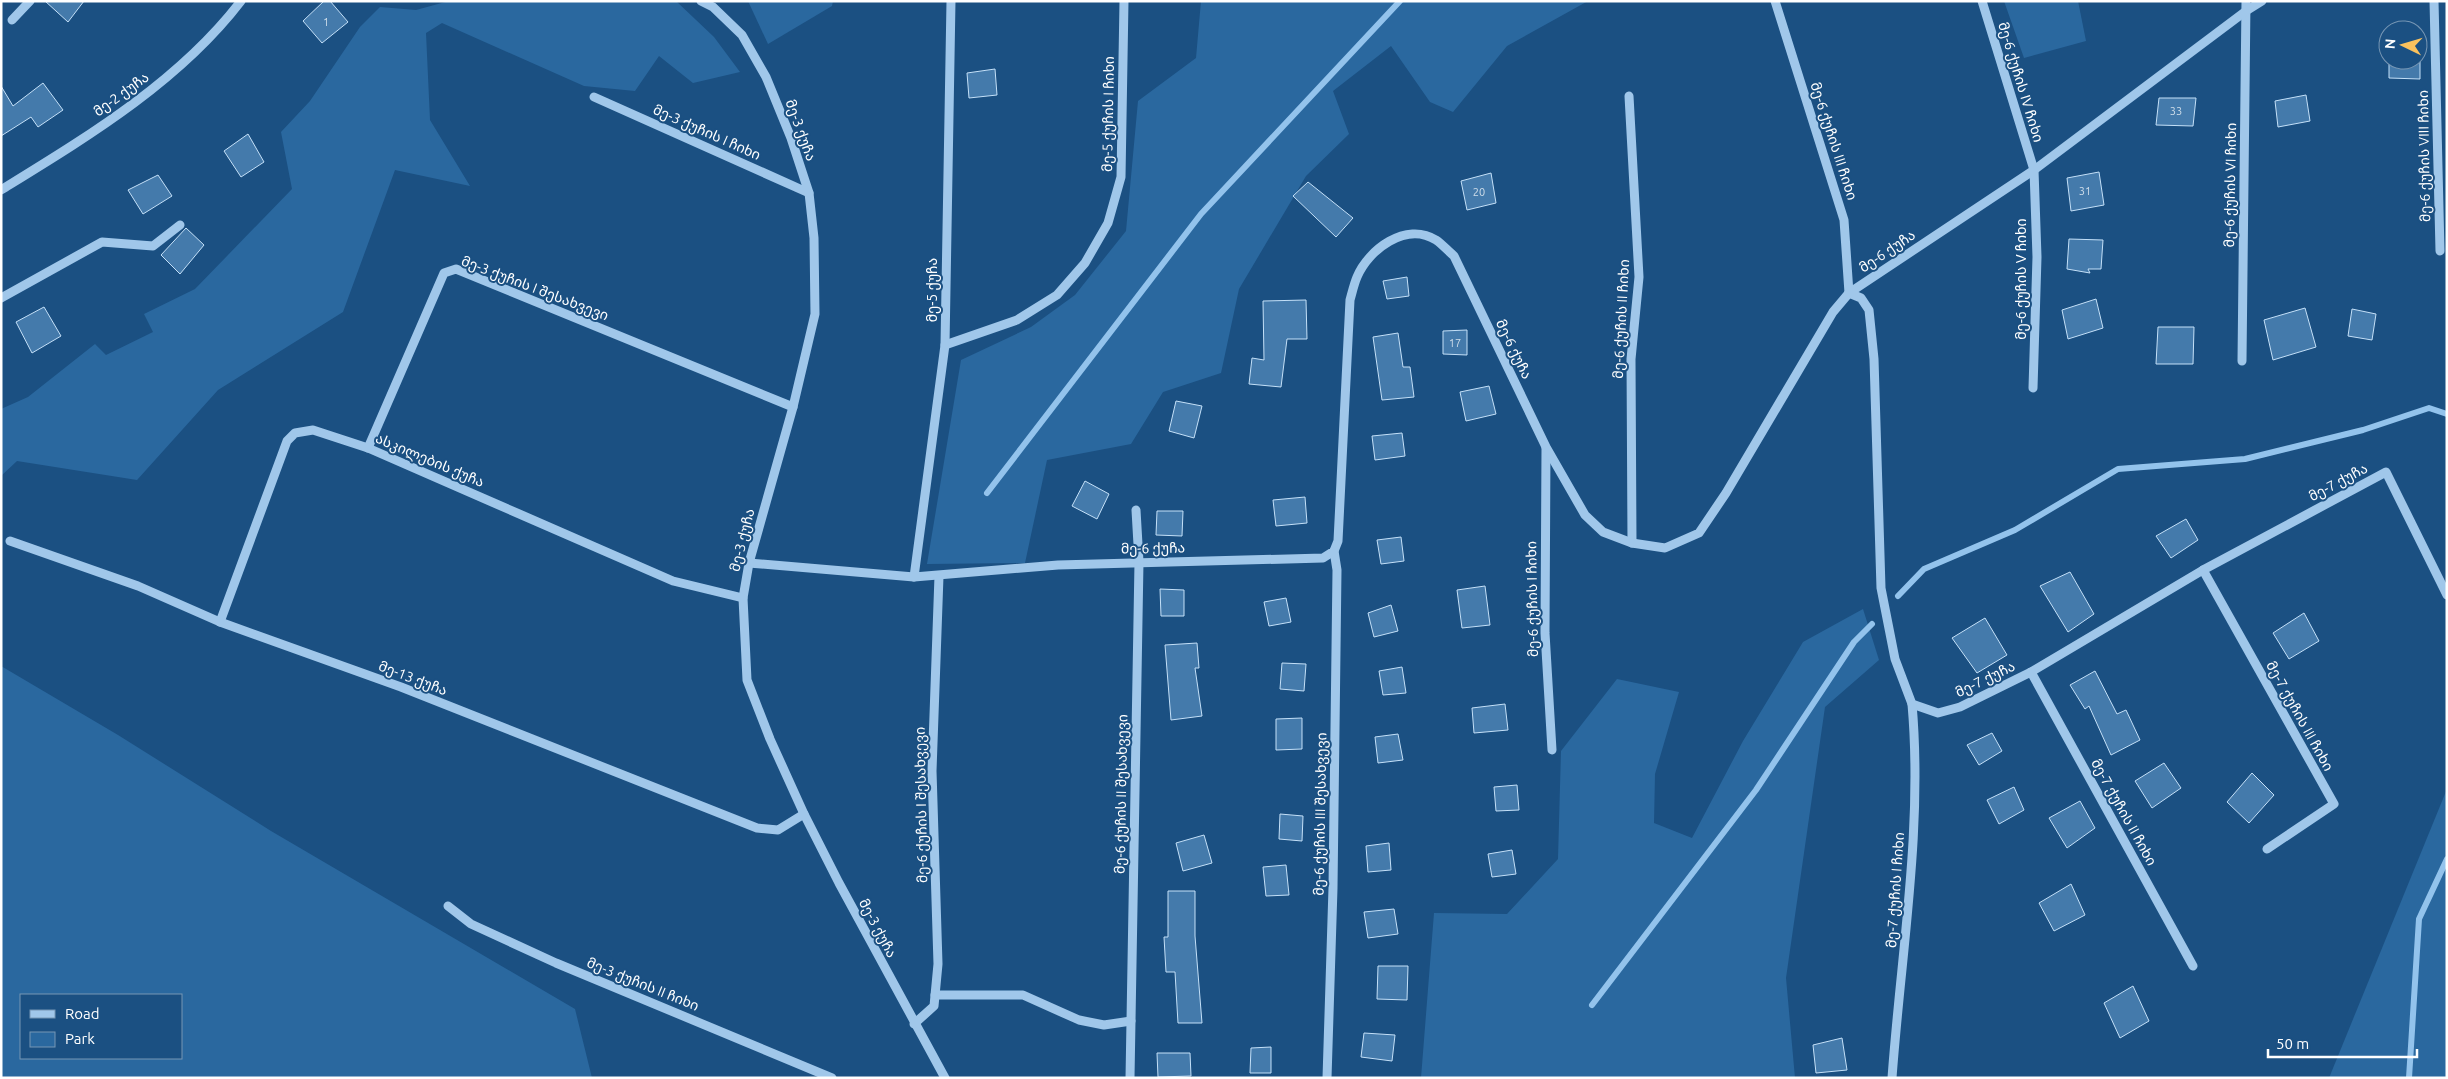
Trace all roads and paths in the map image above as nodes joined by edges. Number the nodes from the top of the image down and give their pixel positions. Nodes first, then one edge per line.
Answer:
1 (30, 1) edge
2 (241, 1) edge
3 (701, 1) edge
4 (951, 1) edge
5 (1124, 1) edge
6 (1775, 1) edge
7 (1982, 1) edge
8 (2262, 1) edge
9 (2434, 1) edge
10 (2246, 6) edge
11 (12, 20) dead end
12 (1629, 96) dead end
13 (594, 97) dead end
14 (2034, 170) junction
15 (1, 190) edge
16 (809, 193) junction
17 (180, 225) dead end
18 (2440, 250) dead end
19 (1849, 293) junction
20 (1, 298) edge
21 (946, 345) junction
22 (2242, 360) dead end
23 (2033, 388) dead end
24 (793, 406) junction
25 (368, 448) junction
26 (1546, 448) junction
27 (1136, 510) dead end
28 (10, 541) dead end
29 (1632, 543) junction
30 (1334, 550) junction
31 (1138, 562) junction
32 (749, 563) junction
33 (2203, 570) junction
34 (939, 576) junction
35 (914, 577) junction
36 (2447, 595) edge
37 (743, 598) junction
38 (220, 622) junction
39 (2031, 672) junction
40 (1912, 704) junction
41 (1552, 750) dead end
42 (804, 814) junction
43 (2267, 849) dead end
44 (448, 906) dead end
45 (2193, 966) dead end
46 (935, 995) junction
47 (1131, 1021) junction
48 (914, 1024) junction
49 (832, 1078) edge
50 (945, 1078) edge
51 (1130, 1078) edge
52 (1327, 1078) edge
53 (1892, 1078) edge

1 - 11 street
2 - 15 street, მე-2 ქუჩა
3 - 16 street, მე-3 ქუჩა
4 - 21 street, მე-5 ქუჩა
5 - 21 street, მე-5 ქუჩის I ჩიხი
6 - 19 street, მე-6 ქუჩის III ჩიხი
7 - 14 street, მე-6 ქუჩის IV ჩიხი
8 - 10 street, მე-6 ქუჩა
9 - 18 street, მე-6 ქუჩის VIII ჩიხი
10 - 14 street, მე-6 ქუჩა
10 - 22 street, მე-6 ქუჩის VI ჩიხი
12 - 29 street, მე-6 ქუჩის II ჩიხი
13 - 16 street, მე-3 ქუჩის I ჩიხი
14 - 19 street, მე-6 ქუჩა
14 - 23 street, მე-6 ქუჩის V ჩიხი
16 - 24 street, მე-3 ქუჩა
17 - 20 street
19 - 29 street, მე-6 ქუჩა
19 - 40 street
21 - 35 street, მე-5 ქუჩა
24 - 25 street, მე-3 ქუჩის I შესახვევი
24 - 32 street, მე-3 ქუჩა
25 - 37 street, ასკილების ქუჩა
25 - 38 street, ასკილების ქუჩა
26 - 29 street, მე-6 ქუჩა
26 - 30 street, მე-6 ქუჩა
26 - 41 street, მე-6 ქუჩის I ჩიხი
27 - 31 street, მე-6 ქუჩის II შესახვევი
28 - 38 street, მე-13 ქუჩა
30 - 31 street, მე-6 ქუჩა
30 - 52 street, მე-6 ქუჩის III შესახვევი
31 - 34 street, მე-6 ქუჩა
31 - 47 street, მე-6 ქუჩის II შესახვევი
32 - 35 street, მე-6 ქუჩა
32 - 37 street, მე-3 ქუჩა
33 - 36 street, მე-7 ქუჩა
33 - 39 street, მე-7 ქუჩა
33 - 43 street, მე-7 ქუჩის III ჩიხი
34 - 35 street, მე-6 ქუჩა
34 - 46 street, მე-6 ქუჩის I შესახვევი
37 - 42 street, მე-3 ქუჩა
38 - 42 street, მე-13 ქუჩა
39 - 40 street, მე-7 ქუჩა
39 - 45 street, მე-7 ქუჩის II ჩიხი
40 - 53 street, მე-7 ქუჩის I ჩიხი
42 - 48 street, მე-3 ქუჩა
44 - 49 street, მე-3 ქუჩის II ჩიხი
46 - 47 street
46 - 48 street, მე-6 ქუჩის I შესახვევი
47 - 51 street, მე-6 ქუჩის II შესახვევი
48 - 50 street, მე-3 ქუჩა

